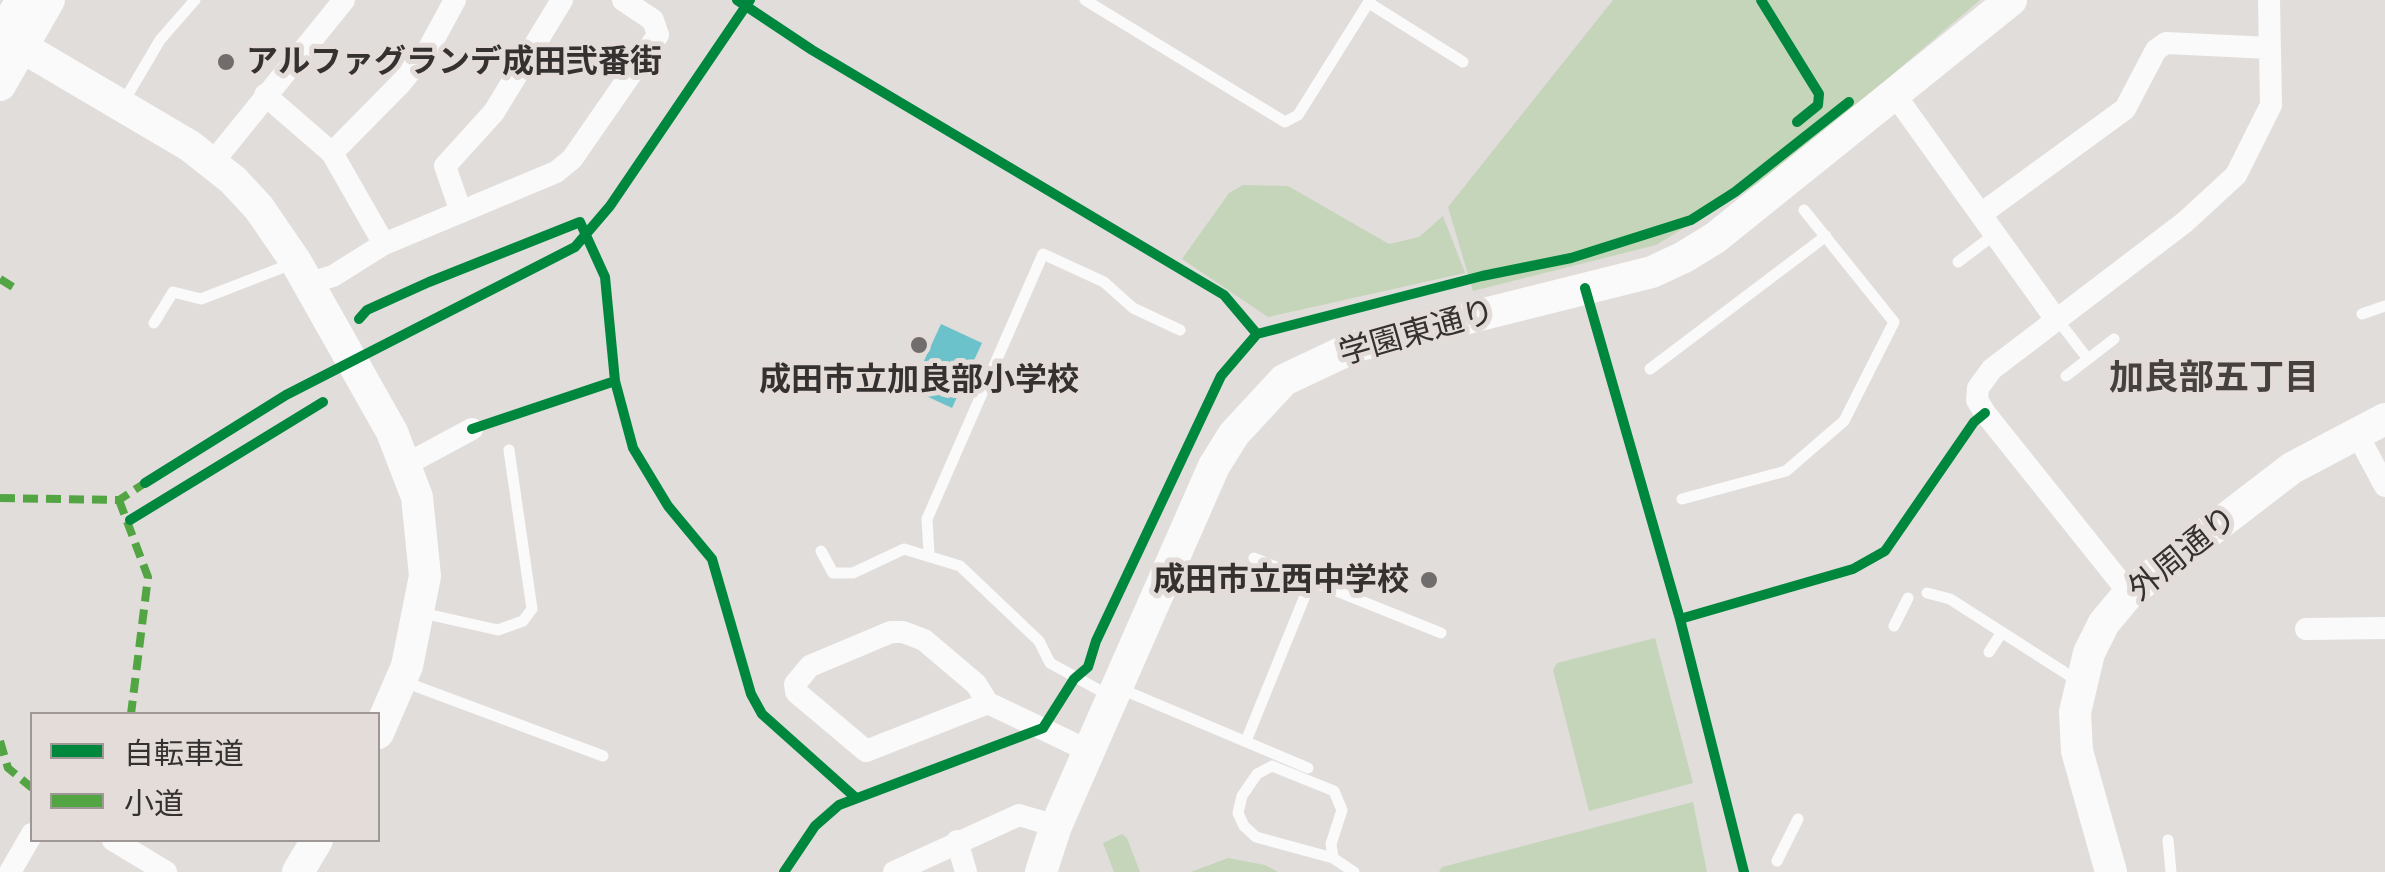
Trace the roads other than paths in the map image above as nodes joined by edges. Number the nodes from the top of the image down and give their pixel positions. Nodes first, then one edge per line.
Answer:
1 (22, 0) edge
2 (50, 0) edge
3 (195, 0) edge
4 (344, 0) edge
5 (455, 0) edge
6 (562, 0) edge
7 (623, 0) edge
8 (1085, 0) edge
9 (2011, 0) edge
10 (2269, 0) edge
11 (1369, 1) edge
12 (6, 38) edge
13 (2270, 48) junction
14 (1464, 62) dead end
15 (0, 85) edge
16 (265, 95) junction
17 (1895, 95) junction
18 (122, 105) junction
19 (332, 153) junction
20 (213, 162) junction
21 (1804, 210) dead end
22 (461, 212) junction
23 (1981, 214) junction
24 (1995, 234) junction
25 (1826, 236) junction
26 (384, 244) junction
27 (1958, 262) dead end
28 (303, 272) junction
29 (1900, 306) dead end
30 (2385, 306) edge
31 (1888, 314) junction
32 (2362, 314) dead end
33 (2056, 318) junction
34 (154, 323) dead end
35 (1180, 330) dead end
36 (2114, 339) dead end
37 (2088, 359) junction
38 (1650, 368) dead end
39 (2066, 376) dead end
40 (2370, 426) edge
41 (472, 429) dead end
42 (509, 450) dead end
43 (407, 464) junction
44 (2385, 486) edge
45 (1682, 499) dead end
46 (821, 551) dead end
47 (929, 553) junction
48 (1254, 558) dead end
49 (1311, 581) junction
50 (1927, 592) dead end
51 (2129, 593) junction
52 (1908, 598) dead end
53 (420, 612) junction
54 (1894, 626) dead end
55 (2306, 628) dead end
56 (2385, 628) edge
57 (2002, 632) junction
58 (1442, 633) dead end
59 (1989, 652) dead end
60 (402, 680) junction
61 (2081, 682) junction
62 (1115, 692) junction
63 (988, 703) junction
64 (380, 729) edge
65 (1246, 741) junction
66 (1089, 751) junction
67 (603, 756) dead end
68 (1308, 768) dead end
69 (1798, 820) dead end
70 (1056, 826) junction
71 (30, 837) edge
72 (2168, 840) dead end
73 (115, 842) edge
74 (316, 842) edge
75 (957, 842) junction
76 (1333, 858) junction
77 (1776, 862) dead end
78 (10, 872) edge
79 (166, 872) edge
80 (298, 872) edge
81 (894, 872) edge
82 (966, 872) edge
83 (1041, 872) edge
84 (1354, 872) edge
85 (2110, 872) edge
86 (2171, 872) edge

1 - 12 street
2 - 12 street
3 - 18 lane
4 - 16 street
5 - 19 street
6 - 22 street
7 - 22 street
8 - 11 lane
9 - 17 street, 学園東通り
10 - 13 street
11 - 14 lane
12 - 15 street
12 - 18 street
13 - 23 street
13 - 33 street
16 - 19 street
16 - 20 street
17 - 23 street
17 - 62 street, 学園東通り
18 - 20 street
19 - 26 street
20 - 28 street
21 - 25 lane
22 - 26 street
23 - 24 street
24 - 27 lane
24 - 33 street
25 - 31 lane
25 - 38 lane
26 - 28 street
28 - 34 lane
28 - 43 street
29 - 31 lane
30 - 32 lane
31 - 45 lane
33 - 37 lane
33 - 51 street
35 - 47 lane
36 - 37 lane
37 - 39 lane
40 - 44 street
40 - 51 street, 外周通り
41 - 43 street
42 - 53 lane
43 - 53 street
46 - 47 lane
47 - 62 lane
48 - 49 lane
49 - 58 lane
49 - 65 lane
50 - 57 lane
51 - 61 street, 外周通り
52 - 54 lane
53 - 60 street
55 - 56 street
57 - 59 lane
57 - 61 lane
60 - 64 street
60 - 67 lane
61 - 85 street, 外周通り
62 - 65 lane
62 - 66 street, 学園東通り
63 - 63 street
63 - 66 street
65 - 68 lane
66 - 70 street, 学園東通り
69 - 77 lane
70 - 75 street
70 - 83 street, 学園東通り
71 - 78 street
72 - 86 lane
73 - 79 street
74 - 80 street
75 - 81 street
75 - 82 street
76 - 76 lane
76 - 84 lane

